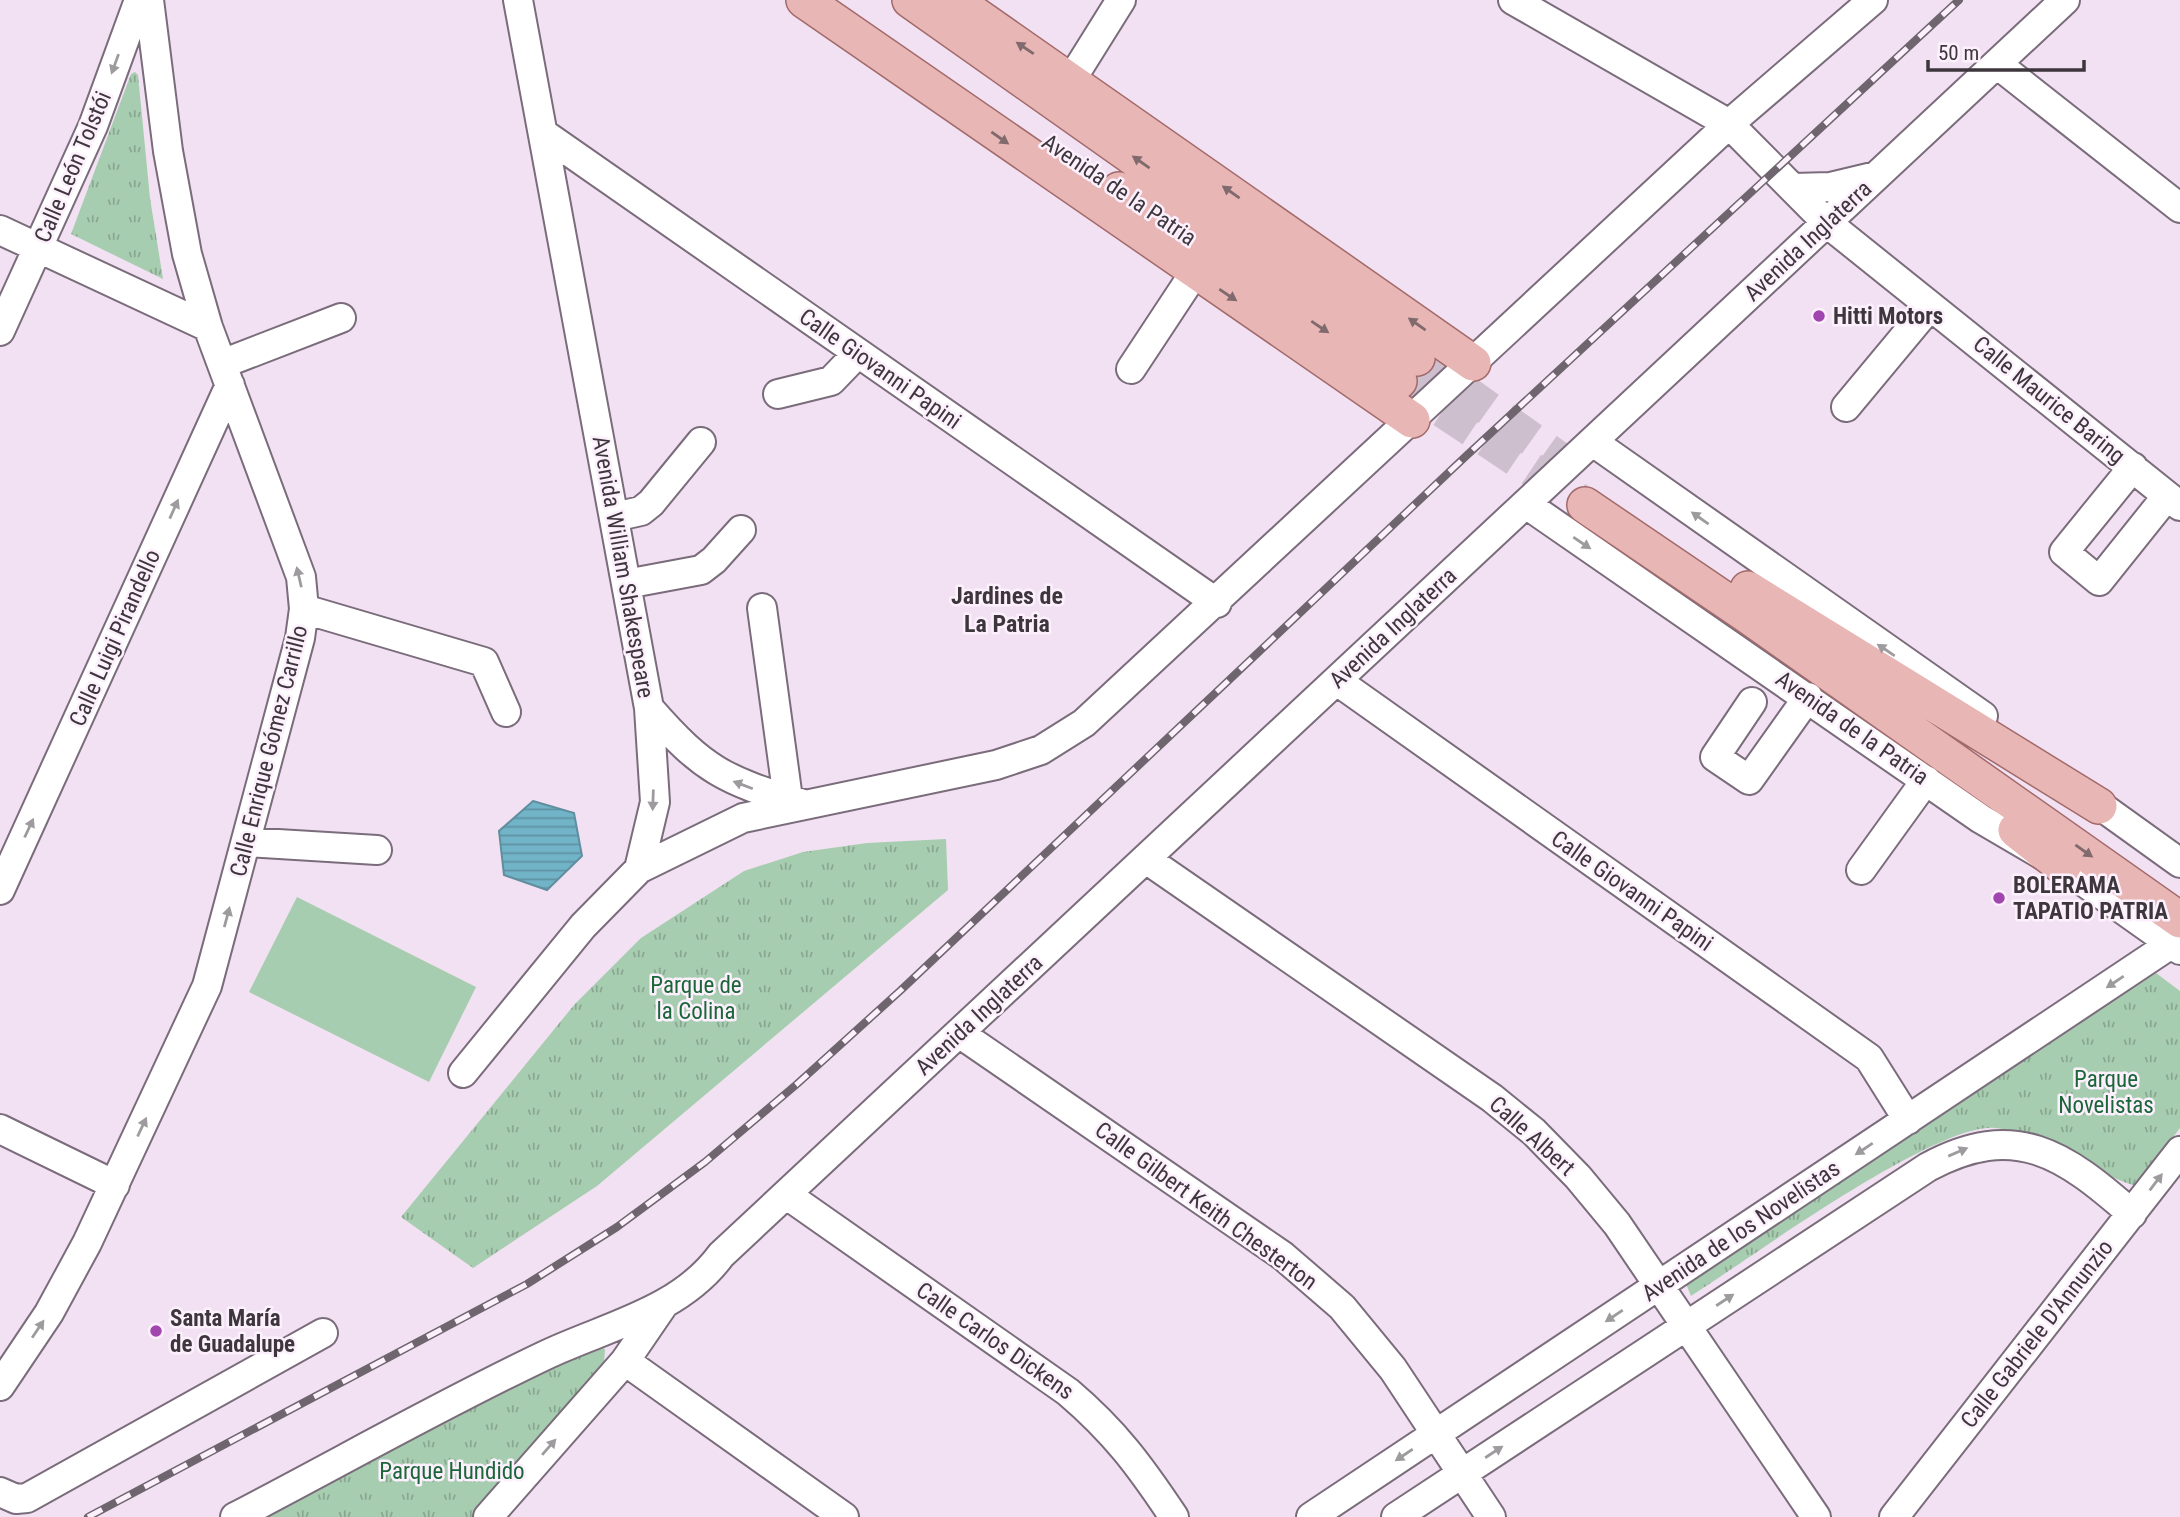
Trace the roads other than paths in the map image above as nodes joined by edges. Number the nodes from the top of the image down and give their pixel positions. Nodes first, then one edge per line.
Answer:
1 (139, 0) edge
2 (149, 0) edge
3 (518, 0) edge
4 (804, 0) edge
5 (838, 0) edge
6 (910, 0) edge
7 (954, 0) edge
8 (1121, 0) edge
9 (1513, 0) edge
10 (1873, 0) edge
11 (2065, 0) edge
12 (1997, 64) junction
13 (1071, 80) junction
14 (1729, 124) junction
15 (544, 134) junction
16 (1879, 175) junction
17 (1793, 188) junction
18 (2180, 208) edge
19 (1827, 223) junction
20 (0, 230) edge
21 (39, 248) junction
22 (1195, 272) junction
23 (1930, 306) junction
24 (341, 318) dead end
25 (208, 327) junction
26 (0, 331) edge
27 (858, 353) junction
28 (1473, 363) junction
29 (1131, 369) dead end
30 (226, 375) junction
31 (778, 394) dead end
32 (1846, 407) dead end
33 (1412, 420) junction
34 (701, 442) dead end
35 (1592, 442) junction
36 (2133, 467) junction
37 (1590, 495) tunnel mouth
38 (2173, 501) edge
39 (1526, 504) junction
40 (614, 517) junction
41 (741, 530) dead end
42 (1712, 579) junction
43 (626, 584) junction
44 (1217, 603) junction
45 (762, 608) dead end
46 (304, 609) junction
47 (1337, 681) junction
48 (1808, 697) junction
49 (1752, 702) dead end
50 (649, 708) junction
51 (506, 712) dead end
52 (680, 744) junction
53 (651, 761) junction
54 (1926, 780) junction
55 (798, 802) junction
56 (2099, 806) junction
57 (247, 842) junction
58 (377, 850) dead end
59 (1146, 859) junction
60 (2180, 863) edge
61 (2063, 867) junction
62 (639, 869) junction
63 (1861, 870) dead end
64 (0, 890) edge
65 (2180, 891) edge
66 (2177, 938) edge
67 (959, 1033) junction
68 (463, 1073) dead end
69 (1908, 1120) junction
70 (0, 1129) edge
71 (2180, 1151) edge
72 (115, 1185) junction
73 (787, 1195) junction
74 (2132, 1214) junction
75 (721, 1255) junction
76 (1660, 1285) junction
77 (666, 1301) junction
78 (1686, 1326) junction
79 (323, 1333) dead end
80 (549, 1353) junction
81 (625, 1361) junction
82 (0, 1386) edge
83 (1436, 1434) junction
84 (1462, 1473) junction
85 (0, 1492) edge
86 (235, 1517) edge
87 (488, 1517) edge
88 (844, 1517) edge
89 (1174, 1517) edge
90 (1311, 1517) edge
91 (1396, 1517) edge
92 (1491, 1517) edge
93 (1816, 1517) edge
94 (1894, 1517) edge

1 -> 21 street, Calle León Tolstói
2 - 25 street, Calle Enrique Gómez Carrillo
3 - 15 street, Avenida William Shakespeare
4 -> 22 main road
5 -> 6 main road, Avenida de la Patria
13 -> 7 main road
8 - 13 street
9 - 14 street, Calle Maurice Baring
10 - 14 street
11 - 12 street, Avenida Inglaterra
12 - 16 street, Avenida Inglaterra
12 - 18 street
28 -> 13 main road
14 - 17 street, Calle Maurice Baring
14 - 28 street
15 - 27 street, Calle Giovanni Papini
15 - 40 street, Avenida William Shakespeare
16 - 17 street
16 - 19 street, Avenida Inglaterra
17 - 19 street, Calle Maurice Baring
19 - 23 street, Calle Maurice Baring
19 - 35 street, Avenida Inglaterra
20 - 21 street
21 - 25 street
21 - 26 street, Calle León Tolstói
22 - 29 street
22 -> 33 main road
23 - 32 street
23 - 36 street, Calle Maurice Baring
24 - 30 street
25 - 30 street, Calle Enrique Gómez Carrillo
27 - 31 street
27 - 44 street, Calle Giovanni Papini
28 - 33 street
46 -> 30 street, Calle Enrique Gómez Carrillo
64 -> 30 street, Calle Luigi Pirandello
33 - 44 street
34 - 40 street
35 - 39 street, Avenida Inglaterra
56 -> 35 street
36 - 38 street, Calle Maurice Baring
36 - 38 street
37 - 42 main road, Avenida de la Patria
39 - 47 street, Avenida Inglaterra
39 -> 48 street, Avenida de la Patria
40 - 43 street, Avenida William Shakespeare
41 - 43 street
42 - 56 main road
42 - 61 main road
42 - 65 main road, Avenida de la Patria
42 -> 66 main road, Avenida de la Patria
43 - 50 street, Avenida William Shakespeare
44 - 55 street
45 - 55 street
46 - 51 street
46 - 57 street, Calle Enrique Gómez Carrillo
47 - 59 street, Avenida Inglaterra
47 - 69 street, Calle Giovanni Papini
48 - 49 street
48 - 54 street, Avenida de la Patria
50 - 52 street
50 - 53 street, Avenida William Shakespeare
52 - 53 street
55 -> 52 street
53 -> 62 street, Avenida William Shakespeare
54 - 61 street, Avenida de la Patria
54 - 63 street
55 - 62 street
56 - 60 street
57 - 58 street
72 -> 57 street, Calle Enrique Gómez Carrillo
59 - 67 street, Avenida Inglaterra
59 - 76 street, Calle Albert
61 - 66 street, Avenida de la Patria
62 - 68 street
66 -> 69 street, Avenida de los Novelistas
67 - 73 street, Avenida Inglaterra
67 - 83 street, Calle Gilbert Keith Chesterton
69 -> 76 street, Avenida de los Novelistas
70 - 72 street
74 -> 71 street, Calle Gabriele D'Annunzio
82 -> 72 street, Calle Enrique Gómez Carrillo
73 - 75 street, Avenida Inglaterra
73 - 89 street, Calle Carlos Dickens
78 -> 74 street, Avenida de los Novelistas
74 - 94 street, Calle Gabriele D'Annunzio
75 - 77 street, Avenida Inglaterra
75 - 80 street, Avenida Inglaterra
76 - 78 street, Calle Albert
76 -> 83 street, Avenida de los Novelistas
77 - 80 street, Avenida Inglaterra
77 - 81 street
84 -> 78 street, Avenida de los Novelistas
78 - 93 street, Calle Albert
79 - 85 street
80 - 86 street, Avenida Inglaterra
87 -> 81 street
81 - 88 street
83 - 84 street, Calle Gilbert Keith Chesterton
83 -> 90 street, Avenida de los Novelistas
84 - 91 street, Avenida de los Novelistas
84 - 92 street, Calle Gilbert Keith Chesterton

